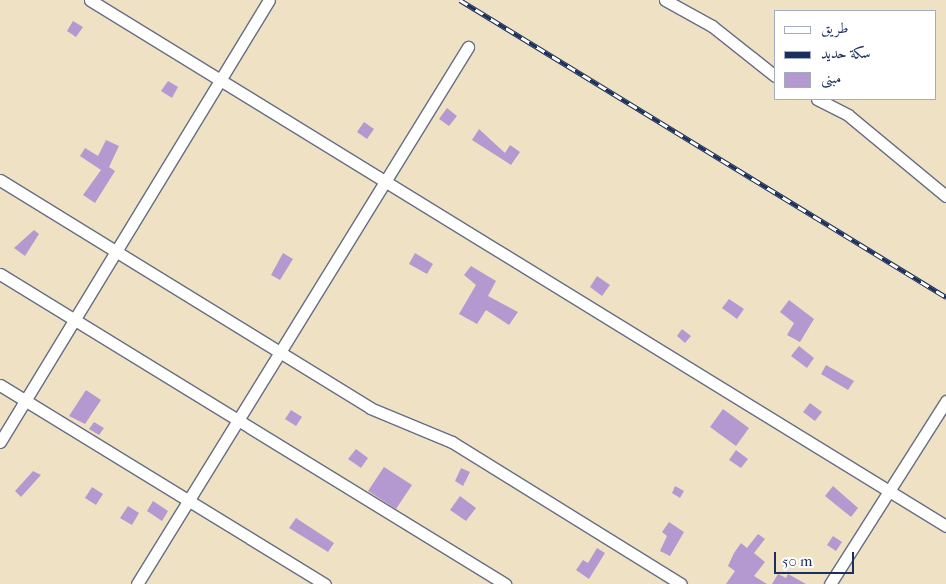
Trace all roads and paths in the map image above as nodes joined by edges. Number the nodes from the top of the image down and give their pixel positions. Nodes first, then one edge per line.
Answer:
1 (90, 0) edge
2 (269, 0) edge
3 (665, 0) edge
4 (468, 48) dead end
5 (774, 75) edge
6 (220, 80) junction
7 (819, 100) edge
8 (0, 180) edge
9 (385, 181) junction
10 (946, 196) edge
11 (116, 252) junction
12 (0, 274) edge
13 (74, 320) junction
14 (280, 353) junction
15 (0, 385) edge
16 (25, 400) junction
17 (946, 401) edge
18 (238, 420) junction
19 (0, 442) edge
20 (889, 490) junction
21 (189, 500) junction
22 (946, 526) edge
23 (138, 584) edge
24 (325, 584) edge
25 (505, 584) edge
26 (681, 584) edge
27 (830, 584) edge

1 - 6 street
2 - 6 street
3 - 5 street
4 - 9 street
6 - 9 street
6 - 11 street
7 - 10 street
8 - 11 street
9 - 14 street
9 - 20 street
11 - 13 street
11 - 14 street
12 - 13 street
13 - 16 street
13 - 18 street
14 - 18 street
14 - 26 street
15 - 16 street
16 - 19 street
16 - 21 street
17 - 20 street
18 - 21 street
18 - 25 street
20 - 22 street
20 - 27 street
21 - 23 street
21 - 24 street

